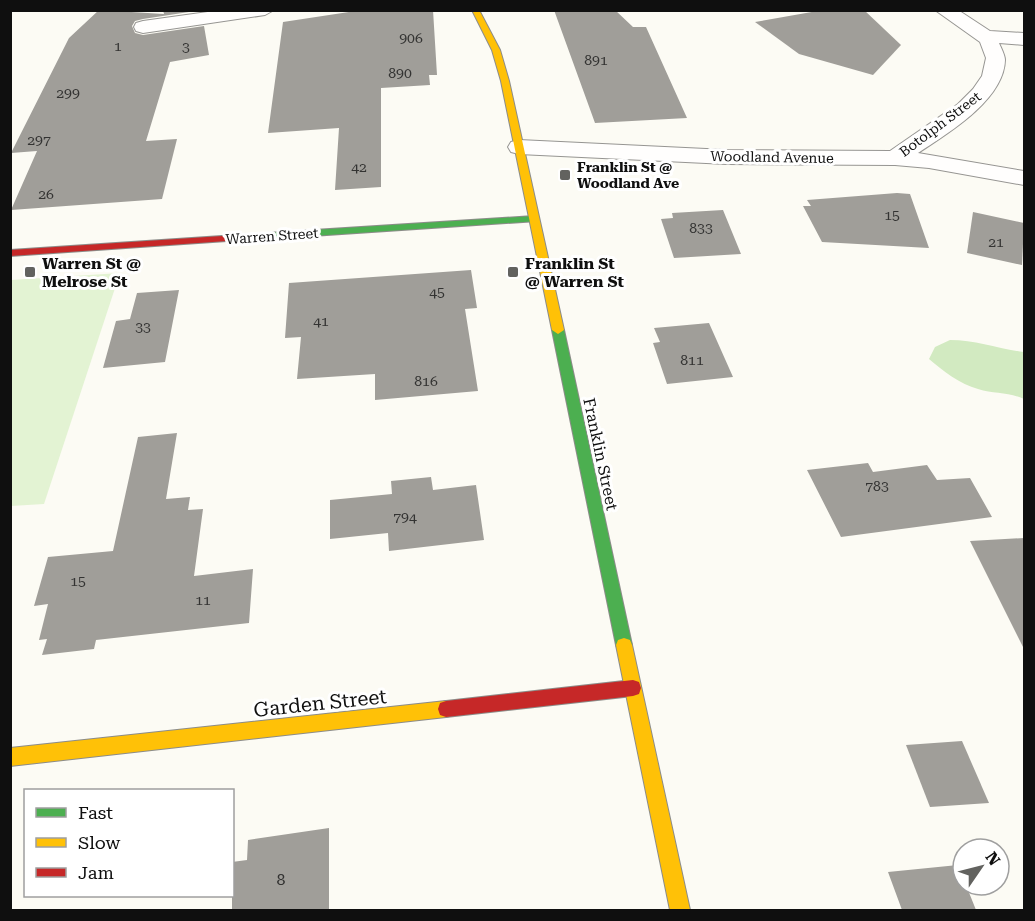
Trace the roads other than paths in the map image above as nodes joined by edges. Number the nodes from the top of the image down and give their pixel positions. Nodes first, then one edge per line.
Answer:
1 (265, 10) edge
2 (475, 10) edge
3 (944, 10) edge
4 (143, 27) dead end
5 (984, 36) junction
6 (1024, 39) edge
7 (519, 147) junction
8 (895, 158) junction
9 (1024, 178) edge
10 (534, 219) junction
11 (10, 253) edge
12 (633, 688) junction
13 (10, 757) edge
14 (680, 910) edge

1 - 4 street
2 - 7 main road, Franklin Street
3 - 5 street
5 - 6 street
5 - 8 street, Botolph Street
7 - 8 street, Woodland Avenue
7 - 10 main road, Franklin Street
8 - 9 street, Woodland Avenue
10 - 11 main road, Warren Street
10 - 12 main road, Franklin Street
12 - 13 main road, Garden Street
12 - 14 main road, Franklin Street

